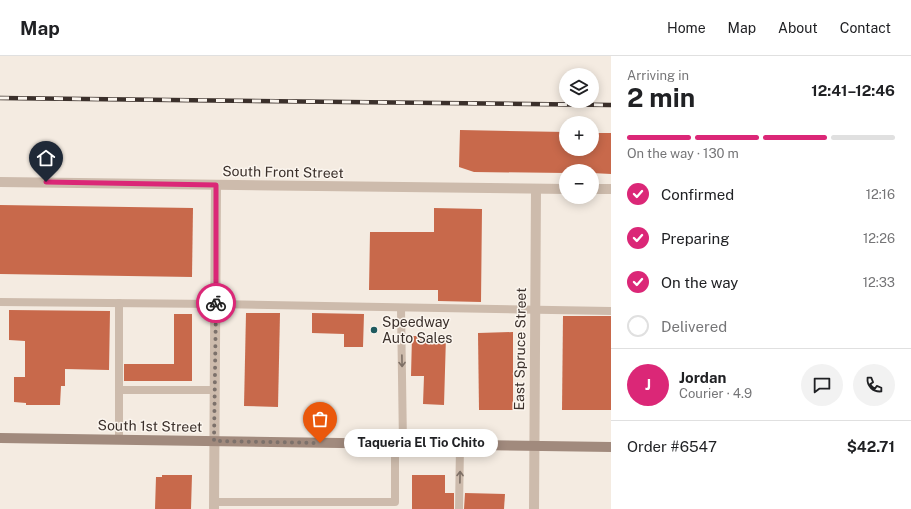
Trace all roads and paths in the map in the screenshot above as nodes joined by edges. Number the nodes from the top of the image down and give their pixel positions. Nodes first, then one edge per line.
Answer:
1 (0, 182) edge
2 (216, 185) junction
3 (536, 189) junction
4 (559, 189) edge
5 (599, 189) edge
6 (611, 189) edge
7 (0, 302) edge
8 (119, 303) junction
9 (216, 304) junction
10 (401, 308) junction
11 (535, 310) junction
12 (611, 311) edge
13 (119, 390) junction
14 (215, 390) junction
15 (0, 438) edge
16 (119, 440) junction
17 (214, 441) junction
18 (399, 445) junction
19 (460, 446) junction
20 (533, 447) junction
21 (611, 447) edge
22 (214, 506) edge
23 (248, 506) edge
24 (289, 506) edge
25 (459, 509) edge
26 (534, 509) edge

1 - 2 street, South Front Street
2 - 3 street, South Front Street
2 - 9 street
3 - 4 street, South Front Street
3 - 11 street, East Spruce Street
5 - 6 street
7 - 8 lane
8 - 9 lane
8 - 13 lane
9 - 10 lane
9 - 14 street
10 - 11 lane
10 -> 18 lane
11 - 12 lane
11 - 20 street, East Spruce Street
13 - 14 lane
13 - 16 lane
14 - 17 street
15 - 16 main road, South 1st Street
16 - 17 main road, South 1st Street
17 - 18 main road, South 1st Street
17 - 22 street
18 - 19 main road, South 1st Street
18 - 24 lane
19 - 20 main road, South 1st Street
25 -> 19 lane
20 - 21 main road, South 1st Street
20 - 26 street, East Spruce Street
22 - 23 lane
23 - 24 lane

